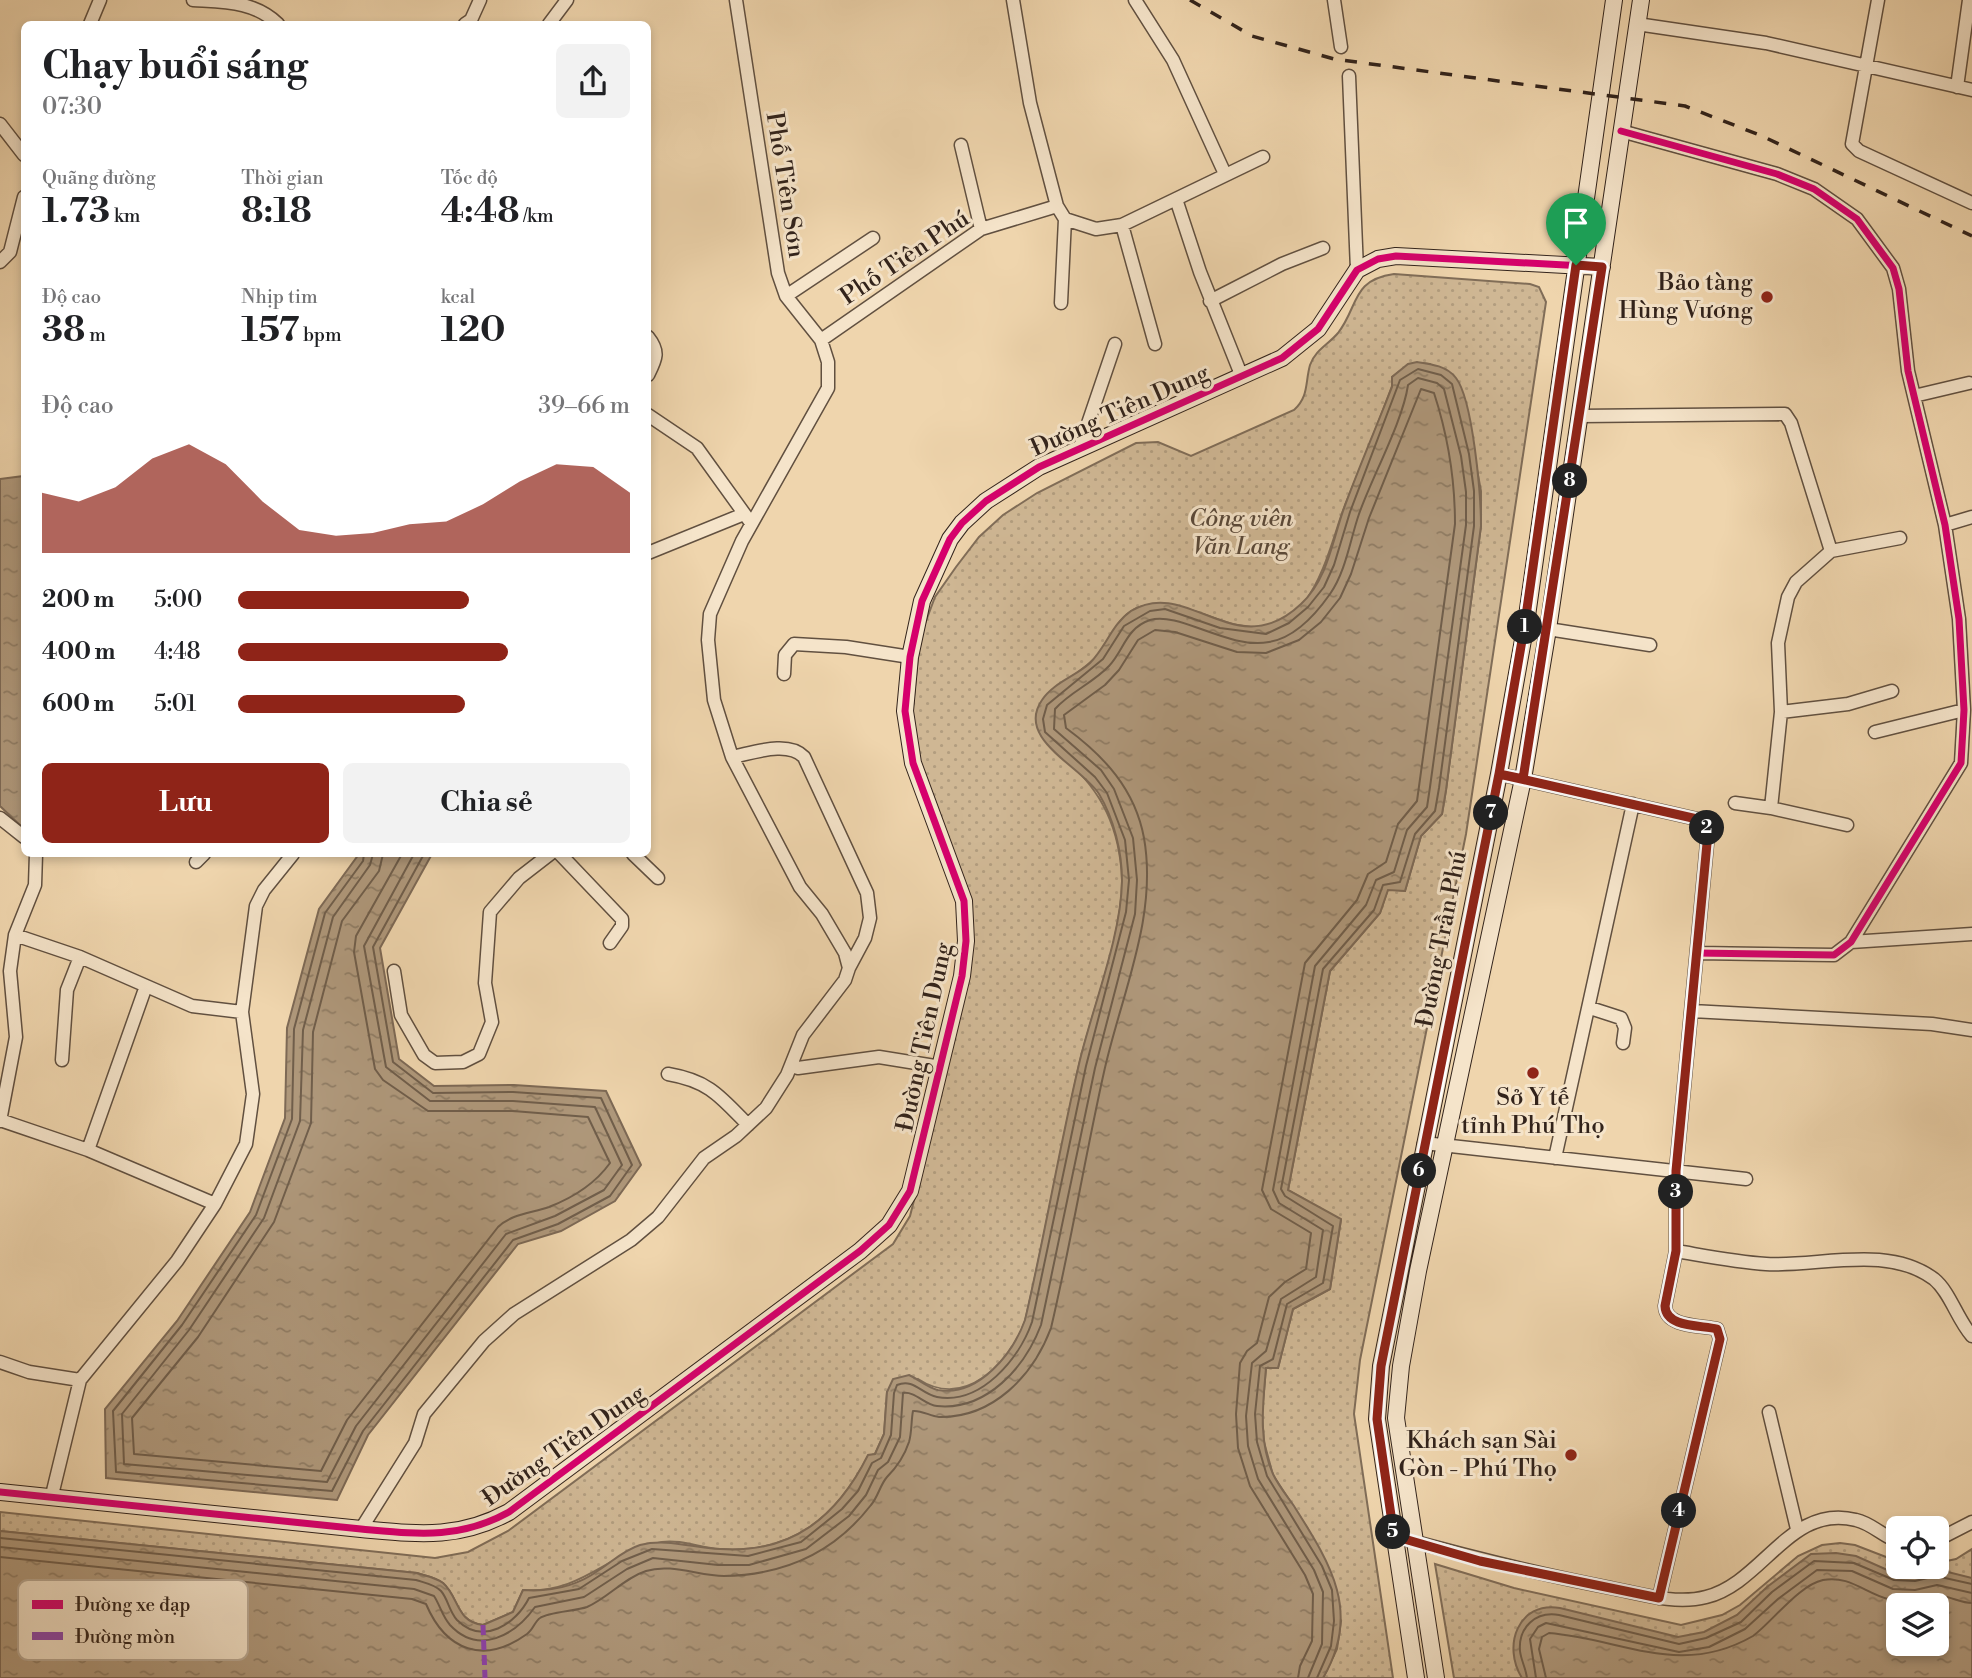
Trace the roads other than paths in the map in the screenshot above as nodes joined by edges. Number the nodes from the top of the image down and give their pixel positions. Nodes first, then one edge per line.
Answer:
1 (100, 0) edge
2 (193, 0) edge
3 (480, 0) edge
4 (567, 0) edge
5 (736, 0) edge
6 (1013, 0) edge
7 (1135, 0) edge
8 (1334, 0) edge
9 (1614, 0) edge
10 (1640, 0) edge
11 (1878, 0) edge
12 (1969, 0) edge
13 (257, 5) edge
14 (91, 21) edge
15 (275, 21) edge
16 (471, 21) edge
17 (550, 21) edge
18 (1637, 24) junction
19 (1341, 47) dead end
20 (1868, 67) junction
21 (1349, 76) dead end
22 (1957, 87) junction
23 (1972, 90) edge
24 (0, 124) edge
25 (1621, 131) junction
26 (961, 145) dead end
27 (21, 151) edge
28 (1263, 157) dead end
29 (1225, 174) junction
30 (1176, 199) junction
31 (1972, 203) edge
32 (1057, 206) junction
33 (21, 209) edge
34 (1065, 219) junction
35 (1122, 225) junction
36 (981, 229) junction
37 (873, 238) dead end
38 (1323, 248) dead end
39 (0, 262) edge
40 (1576, 265) junction
41 (1602, 267) junction
42 (1357, 270) junction
43 (786, 296) junction
44 (1210, 300) junction
45 (1061, 303) dead end
46 (821, 340) junction
47 (651, 341) edge
48 (1115, 344) dead end
49 (1155, 344) dead end
50 (651, 369) edge
51 (1242, 377) junction
52 (1969, 383) dead end
53 (1914, 396) junction
54 (1580, 416) junction
55 (651, 417) edge
56 (1080, 447) junction
57 (1972, 517) edge
58 (747, 518) junction
59 (1945, 525) junction
60 (1900, 538) dead end
61 (1831, 551) junction
62 (651, 552) edge
63 (1548, 629) junction
64 (1650, 645) dead end
65 (909, 656) junction
66 (784, 674) dead end
67 (1892, 691) dead end
68 (1964, 710) junction
69 (1781, 712) junction
70 (1875, 732) dead end
71 (732, 757) junction
72 (1966, 763) edge
73 (1499, 774) junction
74 (1523, 779) junction
75 (1735, 803) dead end
76 (1633, 804) junction
77 (1771, 808) junction
78 (0, 818) edge
79 (1847, 825) dead end
80 (21, 835) edge
81 (36, 857) edge
82 (291, 857) edge
83 (546, 857) edge
84 (563, 857) edge
85 (635, 857) edge
86 (658, 878) dead end
87 (1972, 934) edge
88 (15, 935) junction
89 (1851, 942) junction
90 (610, 943) dead end
91 (1697, 954) junction
92 (80, 957) junction
93 (849, 968) junction
94 (394, 971) dead end
95 (146, 986) junction
96 (1590, 1008) junction
97 (1692, 1011) junction
98 (242, 1012) junction
99 (1972, 1030) edge
100 (1623, 1043) dead end
101 (62, 1060) dead end
102 (791, 1066) junction
103 (941, 1067) junction
104 (668, 1074) dead end
105 (0, 1120) edge
106 (748, 1125) junction
107 (1424, 1143) junction
108 (1445, 1146) junction
109 (88, 1150) junction
110 (1555, 1158) junction
111 (1676, 1171) junction
112 (1746, 1179) dead end
113 (215, 1204) junction
114 (1676, 1251) junction
115 (1972, 1336) edge
116 (0, 1362) edge
117 (80, 1380) junction
118 (1378, 1398) junction
119 (1397, 1399) junction
120 (1769, 1412) dead end
121 (0, 1492) edge
122 (52, 1495) junction
123 (1972, 1522) edge
124 (361, 1529) junction
125 (1797, 1529) junction
126 (1949, 1534) edge
127 (1886, 1535) edge
128 (1394, 1536) junction
129 (1415, 1542) junction
130 (1659, 1598) junction
131 (1416, 1678) edge
132 (1436, 1678) edge

1 - 14 street
2 - 13 street
3 - 16 street
4 - 17 street
5 - 43 street, Phố Tiên Sơn
6 - 32 street
7 - 29 street
8 - 19 street
9 - 40 main road, Đường Trần Phú
10 - 18 main road, Đường Trần Phú
11 - 20 street
12 - 22 street
13 - 15 street
18 - 20 street
18 - 25 main road, Đường Trần Phú
20 - 22 street
20 - 31 street
21 - 42 street
22 - 23 street
24 - 27 street
25 - 41 main road, Đường Trần Phú
25 - 53 street
26 - 36 street
28 - 29 street
29 - 30 street
30 - 35 street
30 - 44 street
32 - 34 street
32 - 36 street, Phố Tiên Phú
33 - 39 street
34 - 35 street
34 - 45 street
35 - 49 street
36 - 46 street, Phố Tiên Phú
37 - 43 street
38 - 44 street
40 - 41 main road
40 - 42 main road
40 - 73 main road, Đường Trần Phú
41 - 54 main road, Đường Trần Phú
42 - 51 main road, Đường Tiên Dung
43 - 46 street, Phố Tiên Sơn
44 - 51 street
46 - 58 street, Phố Tiên Sơn
47 - 50 street
48 - 56 street
51 - 56 main road, Đường Tiên Dung
52 - 53 street
53 - 59 street
54 - 61 street
54 - 63 main road, Đường Trần Phú
55 - 58 street
56 - 65 main road, Đường Tiên Dung
57 - 59 street
58 - 62 street
58 - 71 street
59 - 68 street
60 - 61 street
61 - 69 street
63 - 64 street
63 - 74 main road, Đường Trần Phú
65 - 66 street
65 - 103 main road, Đường Tiên Dung
67 - 69 street
68 - 70 street
68 - 72 street
69 - 77 street
71 - 93 street
71 - 93 street
72 - 89 street
73 - 74 street
73 - 107 main road, Đường Trần Phú
74 - 76 street
74 - 108 main road, Đường Trần Phú
75 - 77 street
76 - 91 street
76 - 96 street
77 - 79 street
78 - 80 street
81 - 88 street
82 - 98 street
83 - 94 street
84 - 90 street
85 - 86 street
87 - 89 street
88 - 92 street
88 - 105 street
89 - 91 street
91 - 97 street
92 - 95 street
92 - 101 street
93 - 102 street
95 - 98 street
95 - 109 street
96 - 100 street
96 - 110 street
97 - 99 street
97 - 111 street
98 - 113 street
102 - 103 street
102 - 106 street
103 - 124 main road, Đường Tiên Dung
104 - 106 street
105 - 109 street
106 - 124 street
107 - 108 street
107 - 118 main road, Đường Trần Phú
108 - 110 street
108 - 119 main road, Đường Trần Phú
109 - 113 street
110 - 111 street
111 - 112 street
111 - 114 street
113 - 117 street
114 - 115 street
114 - 130 street
116 - 117 street
117 - 122 street
118 - 119 main road
118 - 128 main road, Đường Trần Phú
119 - 129 main road, Đường Trần Phú
120 - 125 street
121 - 122 main road, Đường Tiên Dung
122 - 124 main road, Đường Tiên Dung
123 - 126 street
125 - 127 street
125 - 130 street
128 - 129 street
128 - 131 main road, Đường Trần Phú
129 - 130 street
129 - 132 main road, Đường Trần Phú

